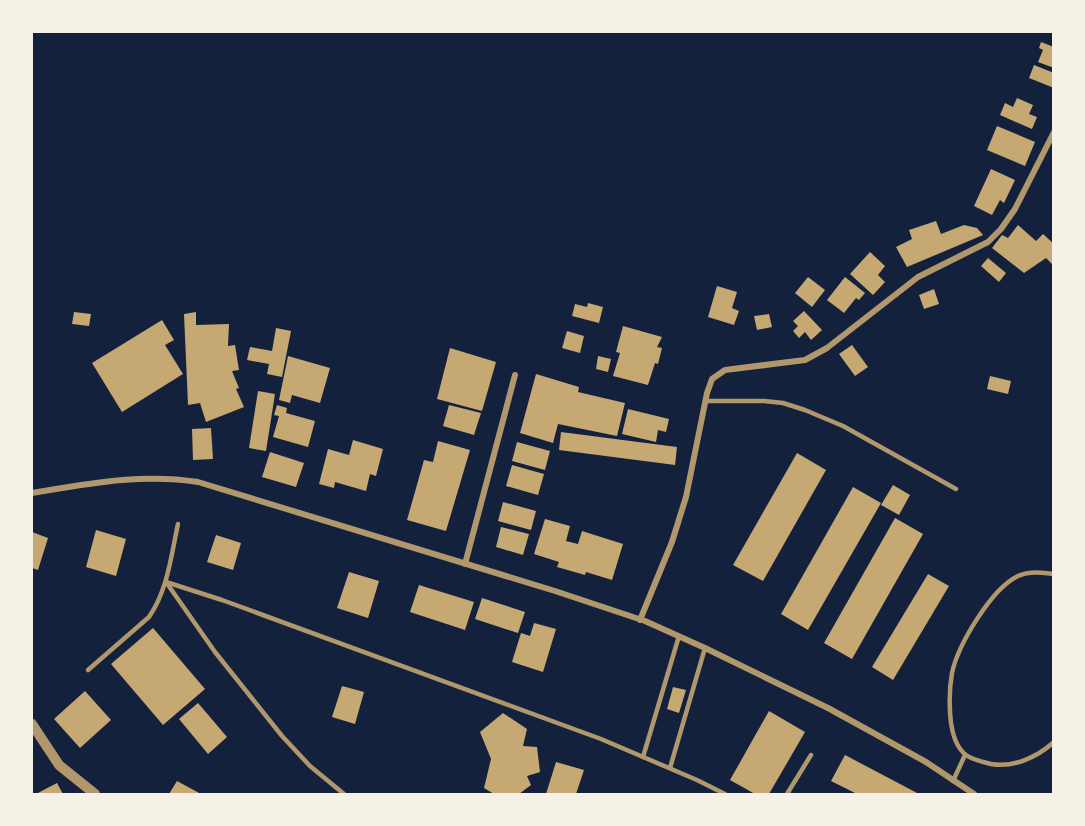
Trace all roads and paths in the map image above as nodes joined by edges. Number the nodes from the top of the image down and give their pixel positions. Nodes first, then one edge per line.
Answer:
1 (1053, 132) edge
2 (515, 375) dead end
3 (705, 401) junction
4 (956, 489) dead end
5 (32, 493) edge
6 (178, 524) dead end
7 (465, 564) junction
8 (1053, 574) edge
9 (166, 582) junction
10 (640, 620) junction
11 (679, 636) junction
12 (705, 648) junction
13 (88, 670) dead end
14 (32, 724) edge
15 (1053, 742) edge
16 (811, 755) dead end
17 (965, 755) junction
18 (643, 757) junction
19 (670, 768) junction
20 (956, 783) junction
21 (95, 795) edge
22 (344, 795) edge
23 (725, 795) edge
24 (788, 795) edge
25 (957, 795) edge
26 (974, 795) edge

1 - 3 street
2 - 7 street
3 - 4 lane
3 - 10 street
5 - 7 street
6 - 9 lane
7 - 10 street
8 - 17 lane
9 - 13 lane
9 - 18 lane
9 - 22 lane
10 - 11 street
11 - 12 street
11 - 18 lane
12 - 19 lane
12 - 20 street
14 - 21 street
15 - 17 lane
16 - 24 lane
17 - 20 lane
18 - 19 lane
19 - 23 lane
20 - 25 street
20 - 26 street

